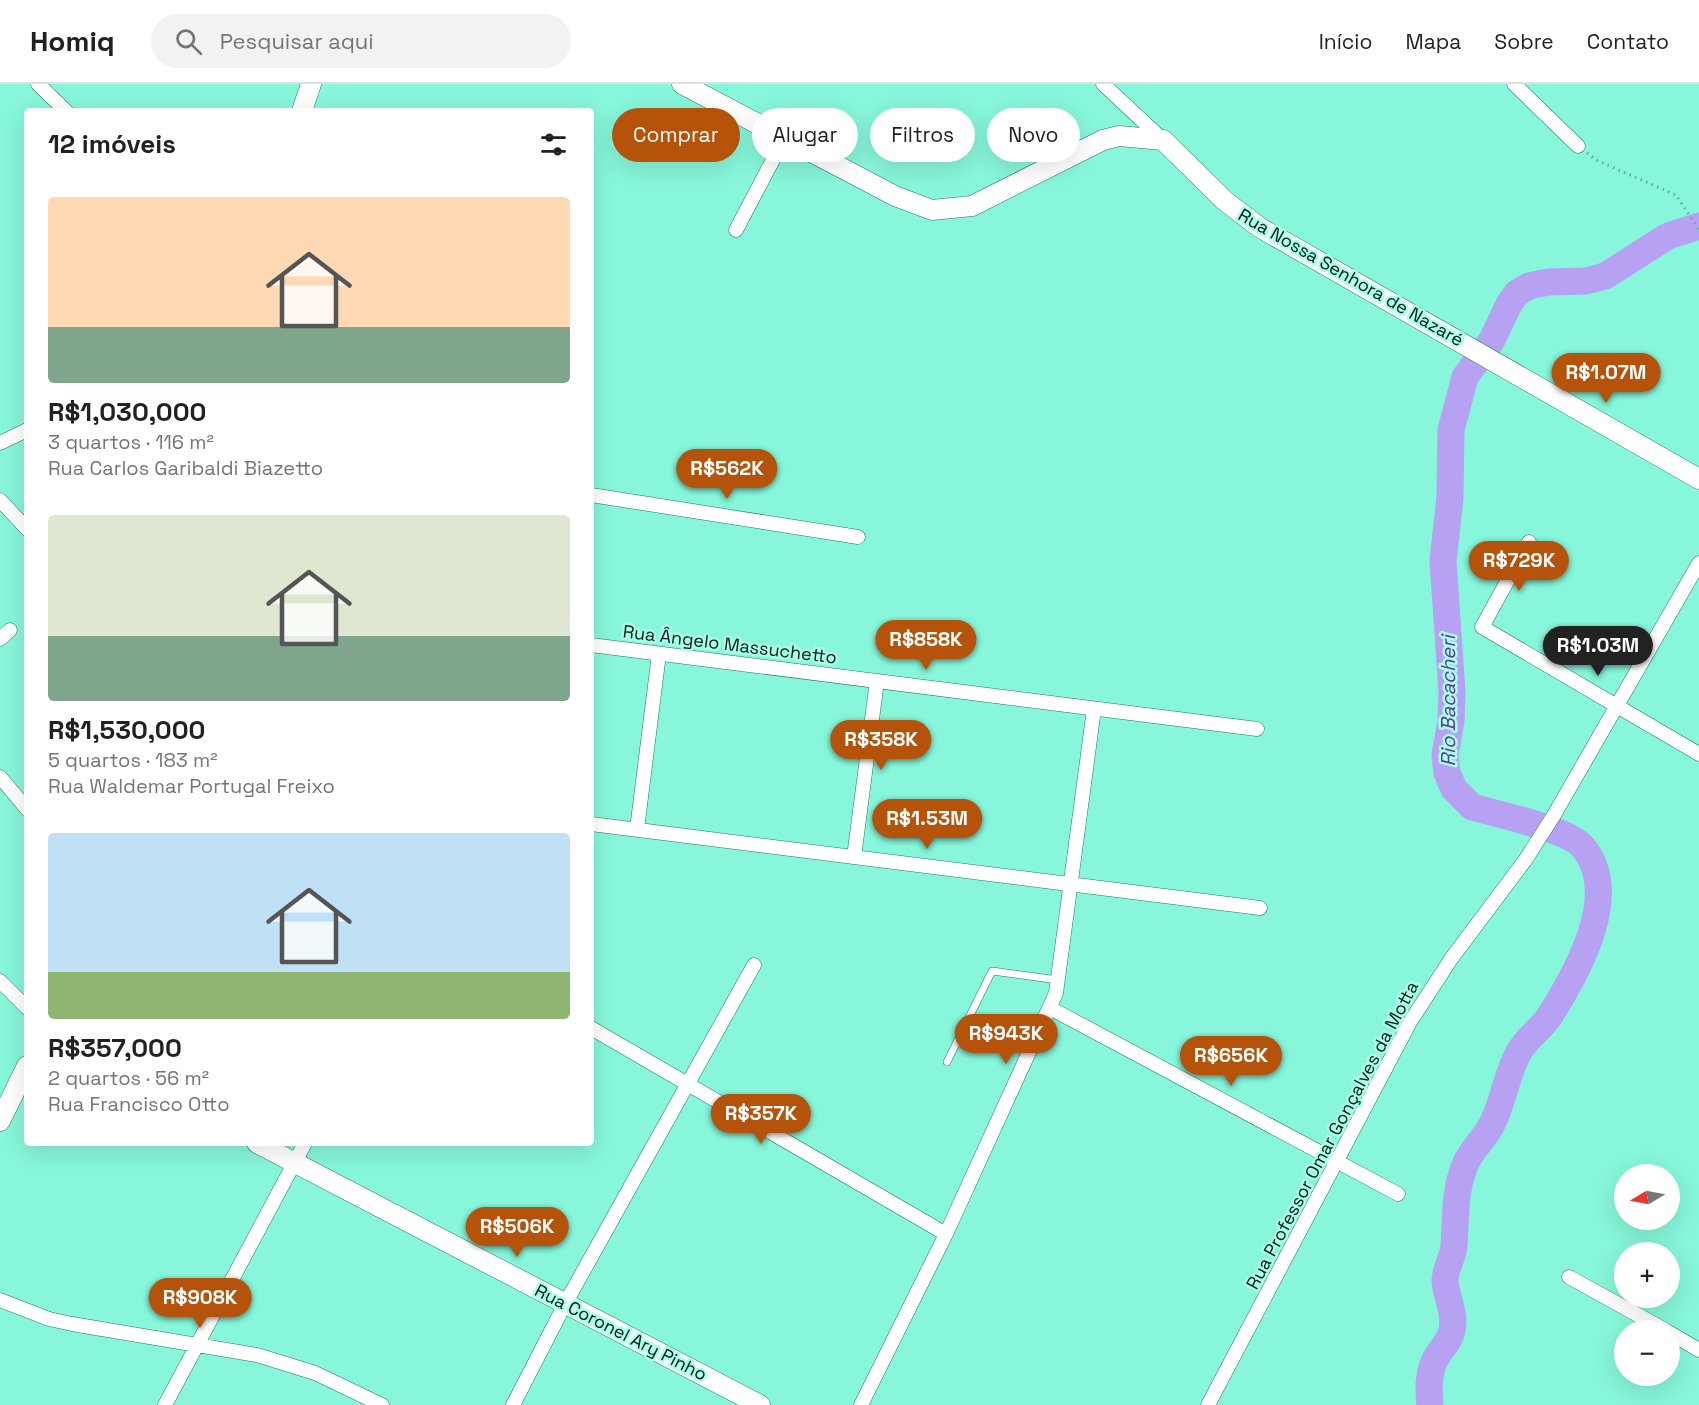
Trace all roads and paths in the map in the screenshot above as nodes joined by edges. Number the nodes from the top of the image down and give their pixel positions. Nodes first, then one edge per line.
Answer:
1 (38, 84) edge
2 (311, 84) edge
3 (682, 84) edge
4 (1103, 84) edge
5 (1514, 84) edge
6 (63, 108) edge
7 (303, 108) edge
8 (752, 120) edge
9 (1163, 140) junction
10 (1578, 146) joint
11 (772, 162) edge
12 (832, 162) edge
13 (736, 230) dead end
14 (1699, 230) edge
15 (24, 431) edge
16 (0, 443) edge
17 (1699, 479) edge
18 (594, 495) edge
19 (0, 500) edge
20 (24, 526) edge
21 (858, 537) dead end
22 (1529, 542) dead end
23 (1699, 563) edge
24 (594, 645) edge
25 (659, 654) junction
26 (877, 681) junction
27 (1617, 706) junction
28 (1094, 709) junction
29 (1257, 729) dead end
30 (1699, 754) edge
31 (0, 777) edge
32 (24, 805) edge
33 (594, 824) edge
34 (637, 829) junction
35 (854, 857) junction
36 (1072, 884) junction
37 (1260, 908) dead end
38 (754, 965) dead end
39 (1059, 980) junction
40 (0, 981) edge
41 (24, 1005) edge
42 (1050, 1008) junction
43 (594, 1030) edge
44 (947, 1062) dead end
45 (24, 1072) edge
46 (686, 1084) junction
47 (0, 1121) edge
48 (263, 1146) edge
49 (303, 1146) edge
50 (1336, 1161) junction
51 (294, 1163) junction
52 (1398, 1194) dead end
53 (946, 1234) junction
54 (1569, 1277) dead end
55 (0, 1300) edge
56 (565, 1304) junction
57 (1647, 1320) edge
58 (1680, 1339) edge
59 (198, 1345) junction
60 (1699, 1350) edge
61 (165, 1405) edge
62 (382, 1405) edge
63 (513, 1405) edge
64 (760, 1405) edge
65 (861, 1405) edge
66 (1208, 1405) edge

1 - 6 street
2 - 7 street
3 - 8 street
4 - 9 street
5 - 10 street
9 - 12 street
9 - 17 street, Rua Nossa Senhora de Nazaré
10 - 14 path
11 - 13 street
15 - 16 street
18 - 21 street
19 - 20 street
22 - 27 street
23 - 27 street, Rua Professor Omar Gonçalves da Motta
24 - 25 street, Rua Ângelo Massuchetto
25 - 26 street, Rua Ângelo Massuchetto
25 - 34 street
26 - 28 street, Rua Ângelo Massuchetto
26 - 35 street
27 - 30 street
27 - 50 street, Rua Professor Omar Gonçalves da Motta
28 - 29 street, Rua Ângelo Massuchetto
28 - 36 street
31 - 32 street
33 - 34 street
34 - 35 street
35 - 36 street
36 - 37 street
36 - 39 street
38 - 46 street
39 - 42 street
39 - 44 lane
40 - 41 street
42 - 50 street
42 - 53 street
43 - 46 street
45 - 47 street
46 - 53 street
46 - 56 street
48 - 51 street, Rua Coronel Ary Pinho
49 - 51 street
50 - 52 street
50 - 66 street, Rua Professor Omar Gonçalves da Motta
51 - 56 street, Rua Coronel Ary Pinho
51 - 59 street
53 - 65 street
54 - 57 street
55 - 59 street
56 - 63 street
56 - 64 street, Rua Coronel Ary Pinho
58 - 60 street
59 - 61 street
59 - 62 street

